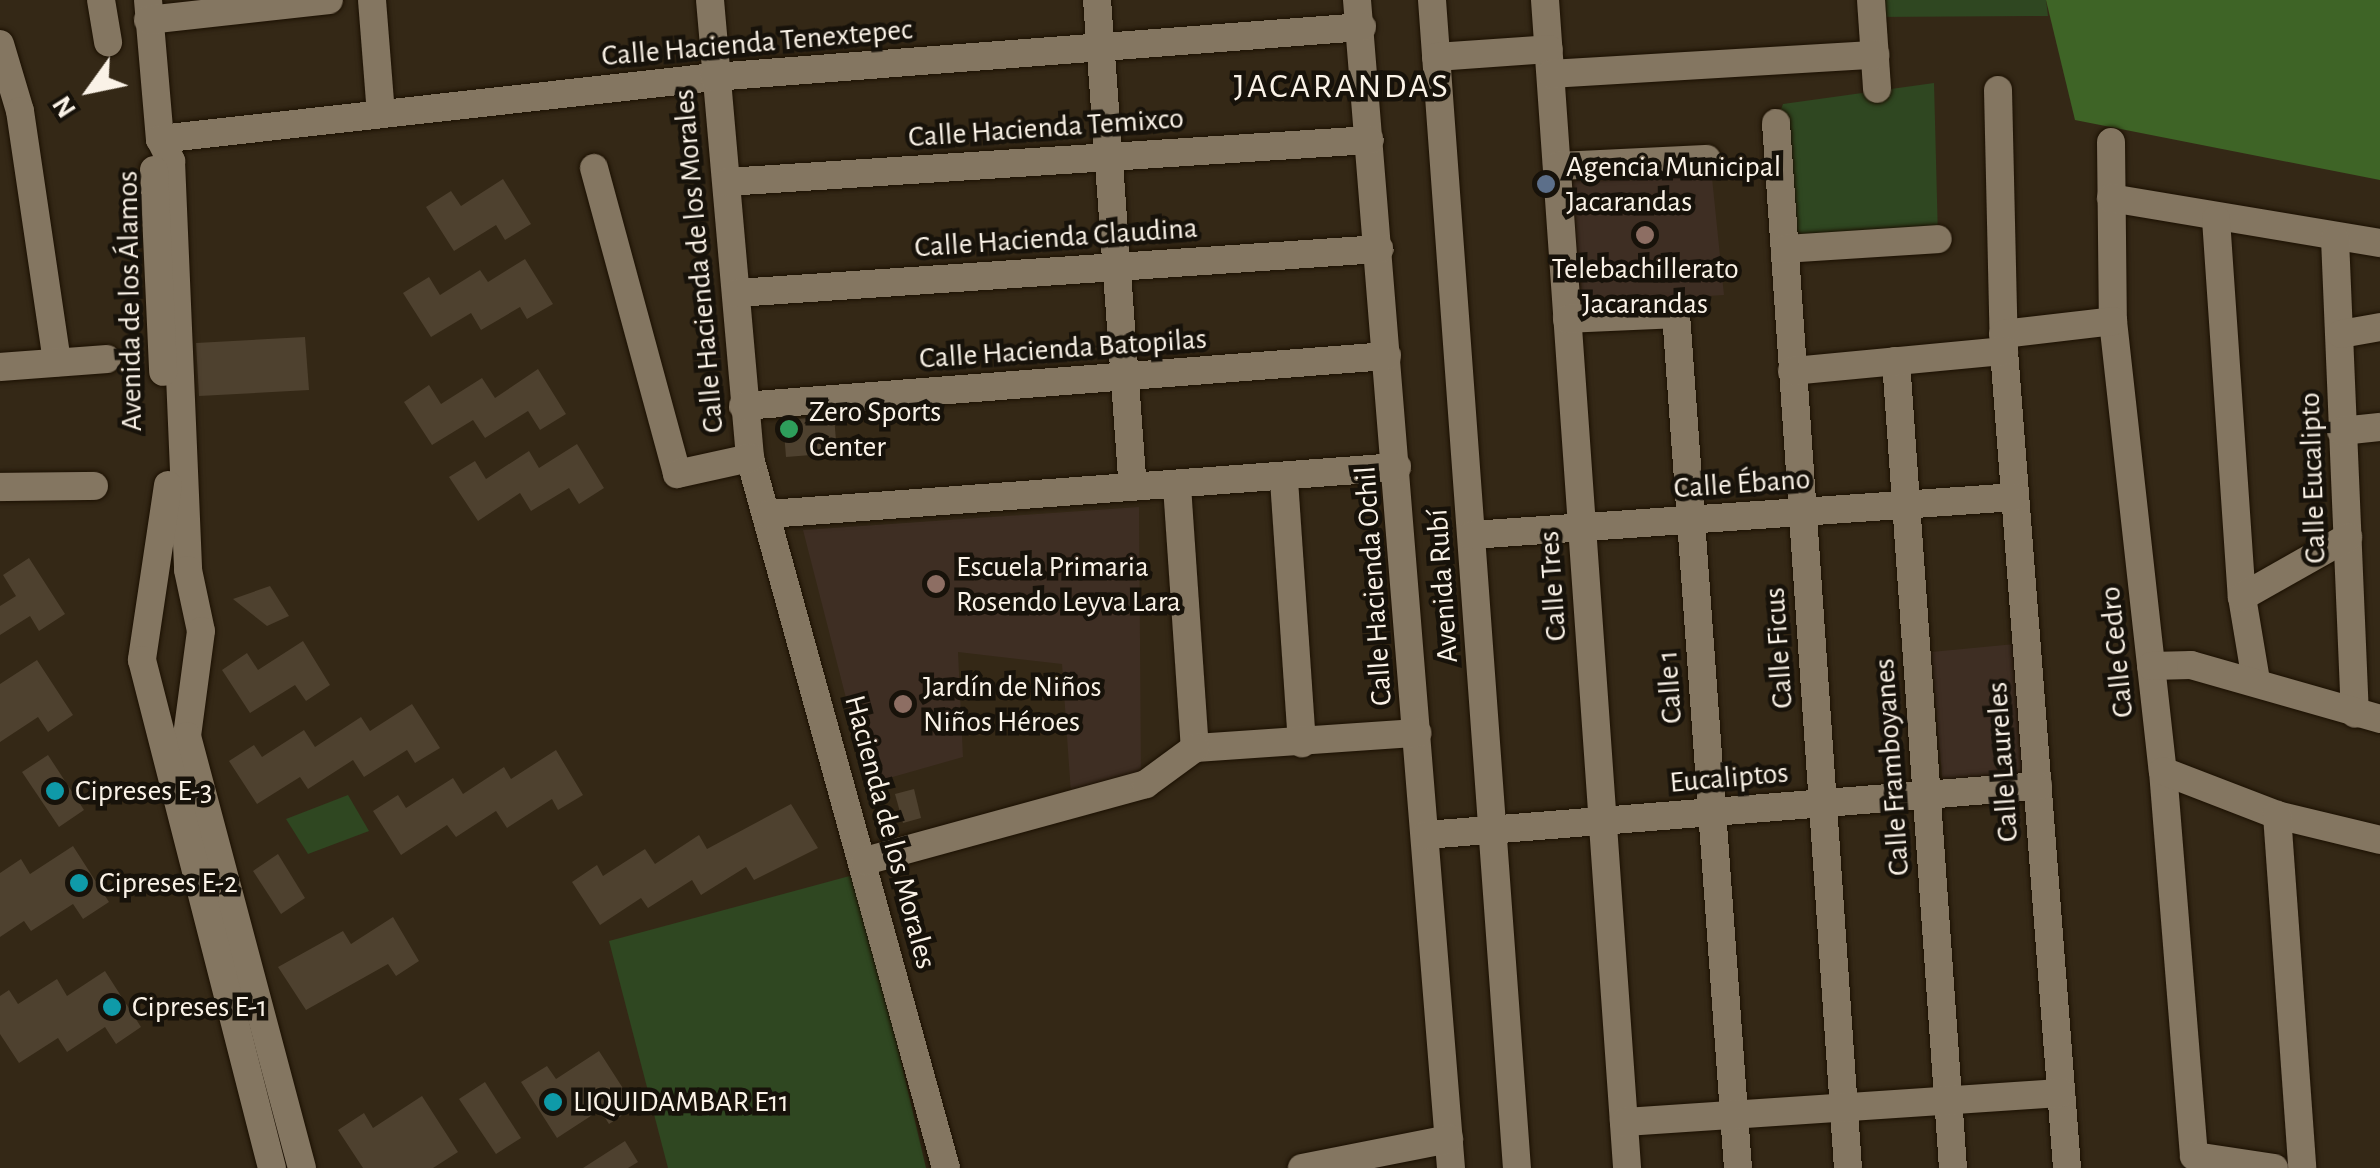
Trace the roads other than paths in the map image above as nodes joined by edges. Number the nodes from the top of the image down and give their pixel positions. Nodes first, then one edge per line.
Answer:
1 (101, 0) edge
2 (329, 0) edge
3 (372, 0) edge
4 (710, 0) edge
5 (1098, 0) edge
6 (1432, 0) edge
7 (1545, 0) edge
8 (1871, 0) edge
9 (148, 10) edge
10 (1360, 13) edge
11 (108, 42) dead end
12 (0, 44) edge
13 (1101, 44) junction
14 (1874, 55) junction
15 (1436, 57) junction
16 (1550, 61) junction
17 (714, 78) junction
18 (1877, 89) dead end
19 (1998, 90) dead end
20 (381, 114) junction
21 (1776, 123) dead end
22 (1370, 140) junction
23 (2111, 142) dead end
24 (162, 146) junction
25 (1109, 156) junction
26 (1707, 159) dead end
27 (1557, 166) junction
28 (594, 168) dead end
29 (727, 182) junction
30 (2111, 198) junction
31 (2216, 219) junction
32 (1938, 239) dead end
33 (2335, 240) junction
34 (2380, 243) edge
35 (1378, 249) junction
36 (1785, 249) junction
37 (1117, 266) junction
38 (738, 294) junction
39 (1567, 320) junction
40 (2113, 321) junction
41 (2380, 327) edge
42 (2341, 334) junction
43 (2004, 342) junction
44 (1388, 356) junction
45 (107, 359) dead end
46 (1896, 361) junction
47 (57, 362) junction
48 (0, 367) edge
49 (1792, 371) junction
50 (1125, 377) junction
51 (743, 406) junction
52 (2380, 427) edge
53 (2341, 430) junction
54 (750, 458) junction
55 (1397, 467) junction
56 (1284, 480) junction
57 (94, 486) dead end
58 (1177, 486) junction
59 (0, 487) edge
60 (1133, 487) junction
61 (2016, 497) junction
62 (1906, 506) junction
63 (1803, 513) junction
64 (769, 514) junction
65 (1690, 520) junction
66 (1582, 528) junction
67 (1472, 535) junction
68 (2348, 537) junction
69 (2242, 597) junction
70 (196, 622) junction
71 (143, 626) junction
72 (2151, 666) junction
73 (2256, 681) junction
74 (2367, 716) edge
75 (1418, 734) junction
76 (1302, 744) junction
77 (1195, 748) junction
78 (2162, 771) junction
79 (2038, 786) junction
80 (1927, 795) junction
81 (1822, 804) junction
82 (1711, 812) junction
83 (2277, 814) junction
84 (1602, 821) junction
85 (1491, 830) junction
86 (1426, 835) junction
87 (2380, 840) edge
88 (864, 861) junction
89 (2061, 1093) junction
90 (1948, 1101) junction
91 (1844, 1108) junction
92 (1733, 1115) junction
93 (1624, 1122) junction
94 (1449, 1139) junction
95 (272, 1168) edge
96 (302, 1168) edge
97 (946, 1168) edge
98 (1302, 1168) edge
99 (1451, 1168) edge
100 (1517, 1168) edge
101 (1627, 1168) edge
102 (1738, 1168) edge
103 (1848, 1168) edge
104 (1954, 1168) edge
105 (2067, 1168) edge
106 (2274, 1168) edge
107 (2302, 1168) edge

1 - 11 street
2 - 9 street
3 - 20 street
4 - 17 street, Calle Hacienda de los Morales
5 - 13 street
6 - 15 street, Avenida Rubí
7 - 16 street, Calle Tres
8 - 14 street
9 - 24 street
10 - 13 street, Calle Hacienda Tenextepec
10 - 22 street, Calle Hacienda Ochil
12 - 47 street
13 - 17 street, Calle Hacienda Tenextepec
13 - 25 street
14 - 16 street
14 - 18 street
15 - 16 street
15 - 67 street, Avenida Rubí
16 - 27 street, Calle Tres
17 - 20 street, Calle Hacienda Tenextepec
17 - 29 street, Calle Hacienda de los Morales
19 - 43 street, Calle Laureles
20 - 24 street, Calle Hacienda Tenextepec
21 - 36 street, Calle Ficus
22 - 25 street, Calle Hacienda Temixco
22 - 35 street, Calle Hacienda Ochil
23 - 30 street, Calle Cedro
24 - 70 street, Avenida de los Álamos
24 - 71 street, Avenida de los Álamos
25 - 29 street, Calle Hacienda Temixco
25 - 37 street
26 - 27 street
27 - 39 street, Calle Tres
28 - 54 street
29 - 38 street, Calle Hacienda de los Morales
30 - 31 street
30 - 40 street, Calle Cedro
31 - 33 street
31 - 69 street
32 - 36 street
33 - 34 street
33 - 42 street, Calle Eucalipto
35 - 37 street, Calle Hacienda Claudina
35 - 44 street, Calle Hacienda Ochil
36 - 49 street, Calle Ficus
37 - 38 street, Calle Hacienda Claudina
37 - 50 street
38 - 51 street, Calle Hacienda de los Morales
39 - 65 street, Calle 1
39 - 66 street, Calle Tres
40 - 43 street
40 - 72 street, Calle Cedro
41 - 42 street
42 - 53 street, Calle Eucalipto
43 - 46 street
43 - 61 street, Calle Laureles
44 - 50 street, Calle Hacienda Batopilas
44 - 55 street, Calle Hacienda Ochil
45 - 47 street
46 - 49 street
46 - 62 street, Calle Framboyanes
47 - 48 street
49 - 63 street, Calle Ficus
50 - 51 street, Calle Hacienda Batopilas
50 - 60 street
51 - 54 street, Calle Hacienda de los Morales
52 - 53 street
53 - 68 street, Calle Eucalipto
54 - 64 street, Calle Hacienda de los Morales
55 - 56 street
55 - 75 street, Calle Hacienda Ochil
56 - 58 street
56 - 76 street
57 - 59 street
58 - 60 street
58 - 77 street
60 - 64 street
61 - 62 street, Calle Ébano
61 - 79 street, Calle Laureles
62 - 63 street, Calle Ébano
62 - 80 street, Calle Framboyanes
63 - 65 street, Calle Ébano
63 - 81 street, Calle Ficus
64 - 88 street, Hacienda de los Morales
65 - 66 street, Calle Ébano
65 - 82 street, Calle 1
66 - 67 street, Calle Ébano
66 - 84 street, Calle Tres
67 - 85 street, Avenida Rubí
68 - 69 street
68 - 74 street, Calle Eucalipto
69 - 73 street
70 - 71 street
70 - 96 street, Avenida de los Álamos
71 - 95 street, Avenida de los Álamos
72 - 73 street
72 - 78 street, Calle Cedro
73 - 74 street
75 - 76 street
75 - 86 street, Calle Hacienda Ochil
76 - 77 street
77 - 88 street
78 - 83 street
78 - 106 street, Calle Cedro
79 - 80 street, Eucaliptos
79 - 89 street, Calle Laureles
80 - 81 street, Eucaliptos
80 - 90 street, Calle Framboyanes
81 - 82 street, Eucaliptos
81 - 91 street, Calle Ficus
82 - 84 street, Eucaliptos
82 - 92 street, Calle 1
83 - 87 street
83 - 107 street
84 - 85 street, Eucaliptos
84 - 93 street, Calle Tres
85 - 86 street, Eucaliptos
85 - 100 street, Avenida Rubí
86 - 94 street, Calle Hacienda Ochil
88 - 97 street, Hacienda de los Morales
89 - 90 street
89 - 105 street, Calle Laureles
90 - 91 street
90 - 104 street, Calle Framboyanes
91 - 92 street
91 - 103 street, Calle Ficus
92 - 93 street
92 - 102 street, Calle 1
93 - 101 street, Calle Tres
94 - 98 street
94 - 99 street, Calle Hacienda Ochil

